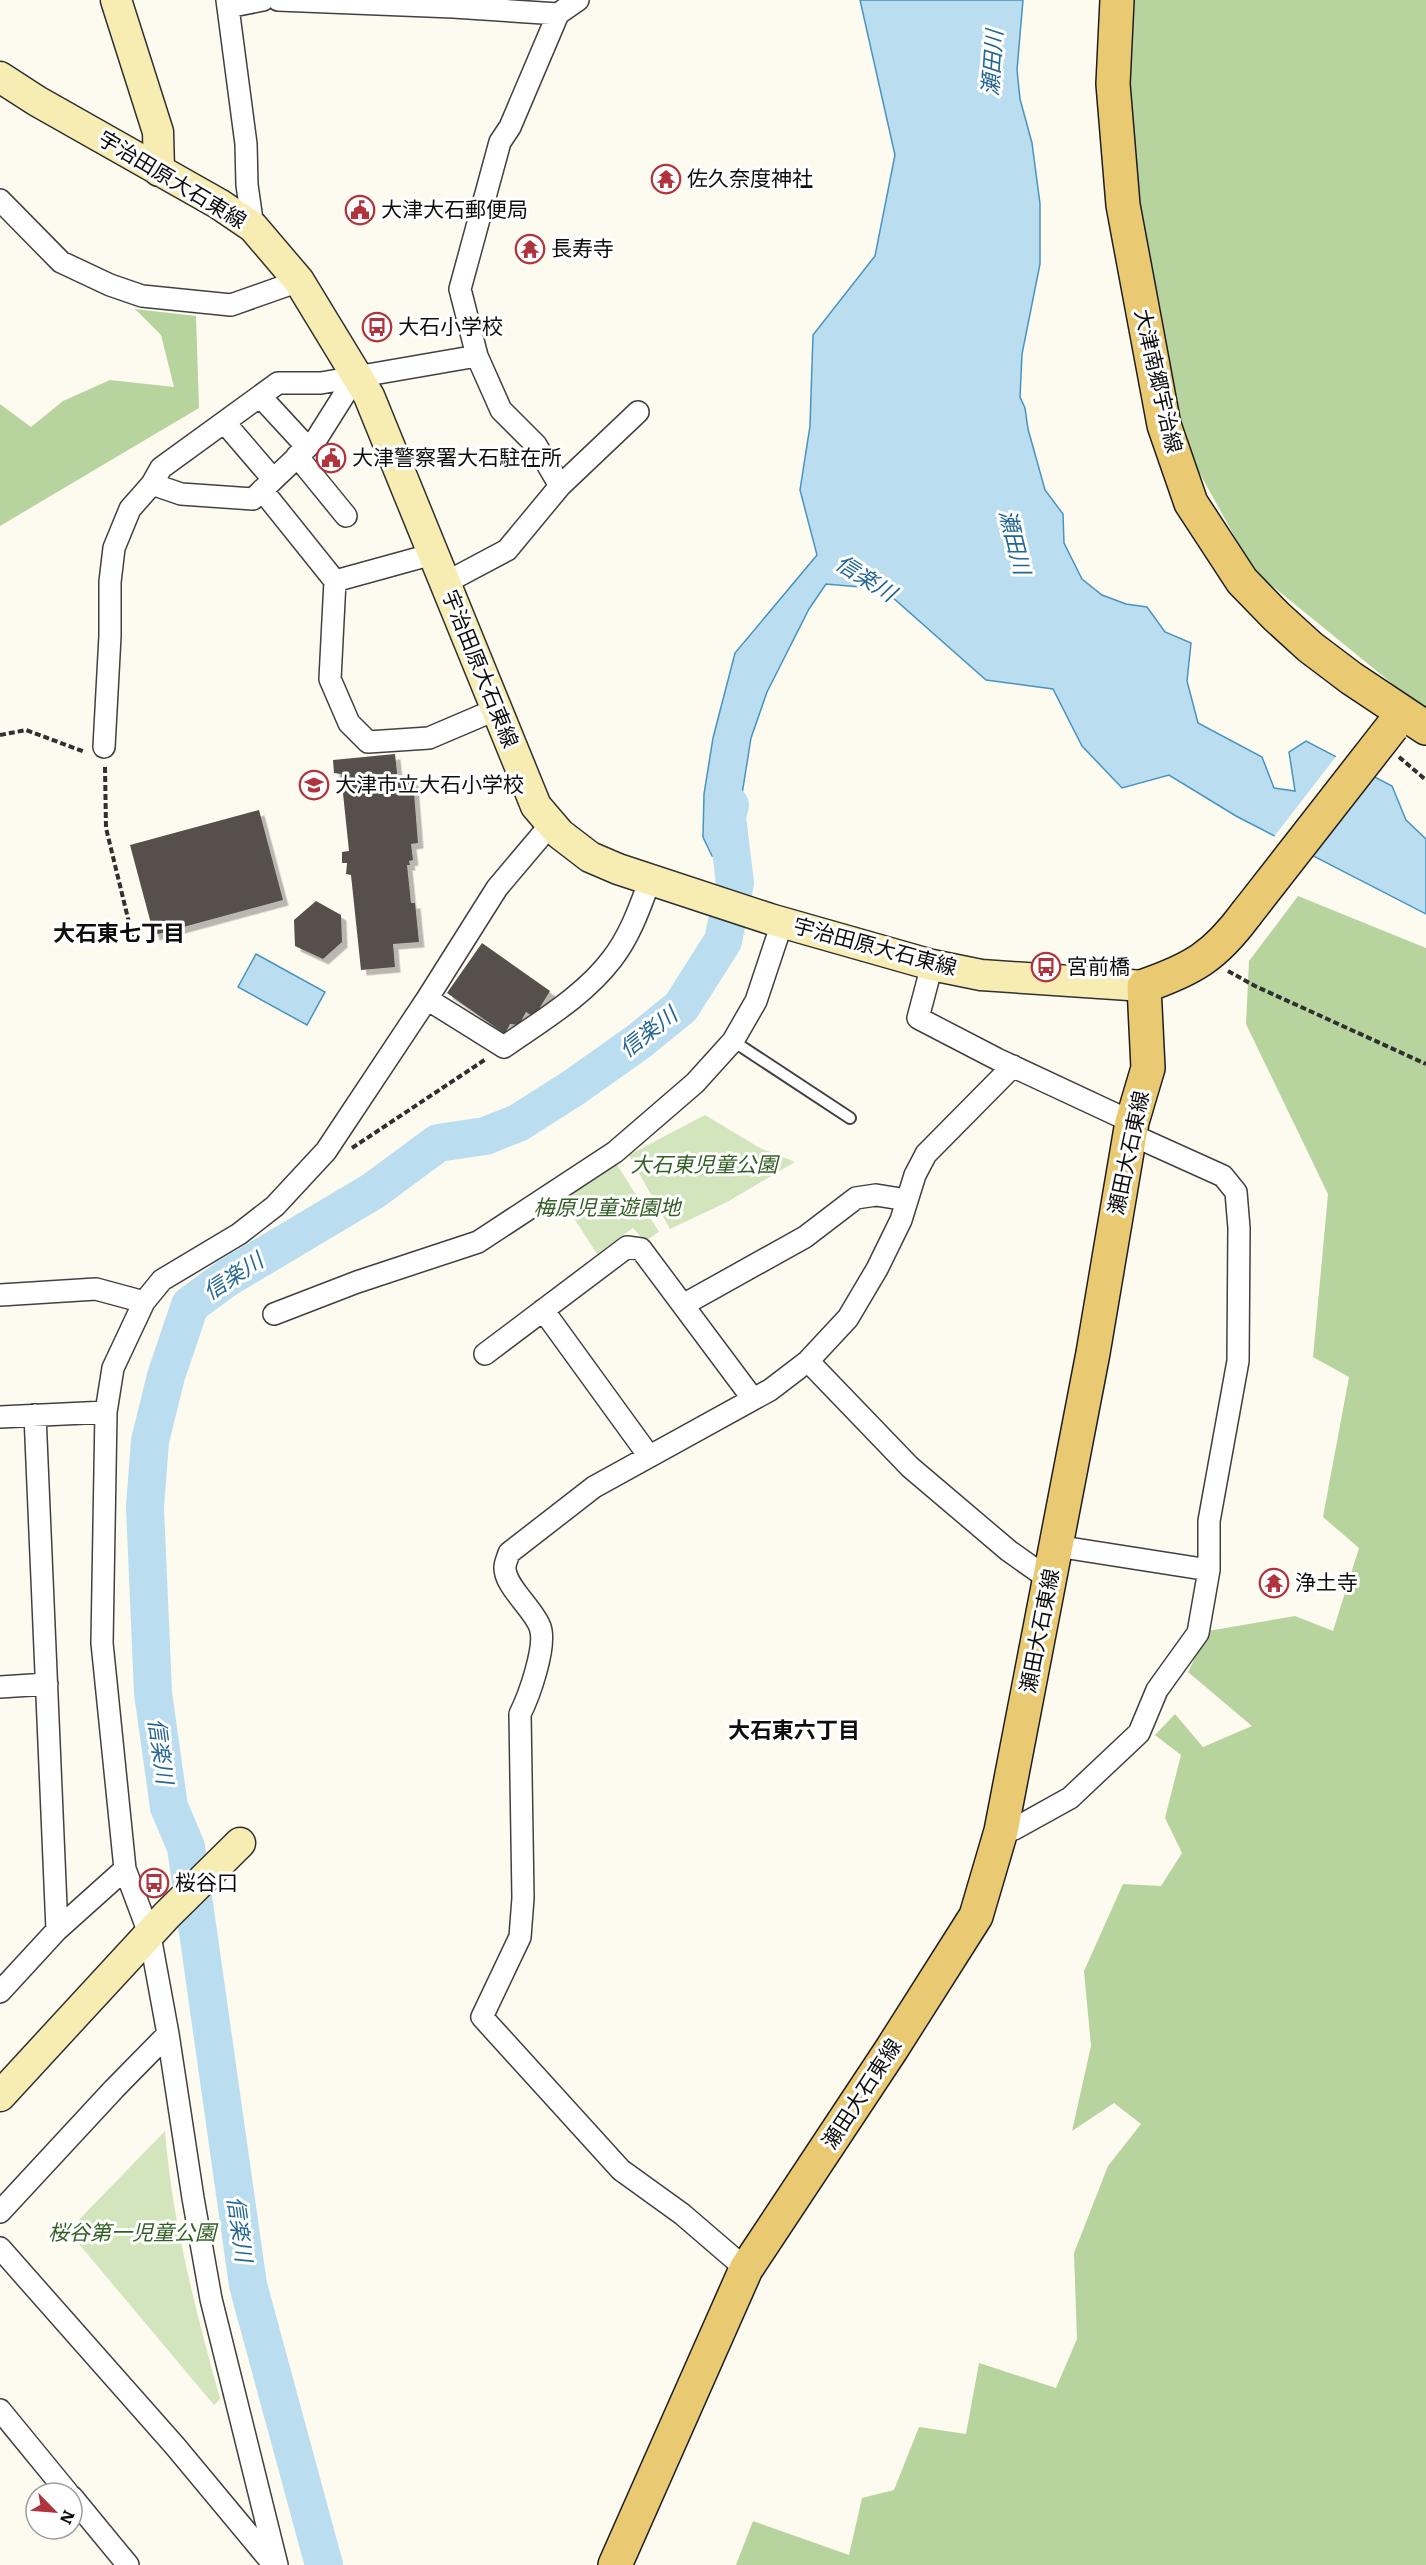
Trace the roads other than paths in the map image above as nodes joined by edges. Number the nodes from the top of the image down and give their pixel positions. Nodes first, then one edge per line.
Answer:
1 (116, 0) edge
2 (263, 0) edge
3 (278, 0) edge
4 (578, 0) edge
5 (1117, 0) edge
6 (228, 4) edge
7 (558, 14) junction
8 (0, 77) edge
9 (159, 171) junction
10 (0, 200) edge
11 (253, 227) junction
12 (299, 281) junction
13 (477, 356) junction
14 (356, 376) junction
15 (260, 396) junction
16 (638, 412) dead end
17 (224, 422) junction
18 (302, 452) junction
19 (152, 484) junction
20 (268, 484) junction
21 (560, 486) junction
22 (346, 516) dead end
23 (434, 554) junction
24 (335, 580) junction
25 (445, 583) junction
26 (497, 709) junction
27 (1407, 723) edge
28 (104, 747) road end
29 (551, 824) junction
30 (658, 883) junction
31 (776, 921) junction
32 (932, 965) junction
33 (1144, 986) junction
34 (427, 999) junction
35 (733, 1041) junction
36 (1013, 1066) junction
37 (850, 1118) dead end
38 (1131, 1128) junction
39 (907, 1200) junction
40 (0, 1295) edge
41 (144, 1302) junction
42 (683, 1305) junction
43 (543, 1310) junction
44 (274, 1314) dead end
45 (485, 1354) dead end
46 (808, 1361) junction
47 (753, 1399) junction
48 (106, 1412) junction
49 (35, 1415) junction
50 (0, 1417) edge
51 (649, 1456) junction
52 (1056, 1546) junction
53 (1209, 1570) junction
54 (1050, 1580) junction
55 (46, 1684) junction
56 (0, 1687) edge
57 (1001, 1831) junction
58 (240, 1843) dead end
59 (125, 1869) junction
60 (158, 1925) junction
61 (57, 1930) junction
62 (0, 1992) edge
63 (168, 2034) junction
64 (0, 2096) edge
65 (0, 2212) edge
66 (0, 2248) edge
67 (746, 2269) junction
68 (0, 2410) edge
69 (58, 2481) edge
70 (84, 2512) edge
71 (128, 2565) edge
72 (275, 2565) edge
73 (615, 2565) edge

1 - 9 main road
2 - 6 street
3 - 7 street
4 - 7 street
5 - 27 main road, 大津南郷宇治線
6 - 11 street
7 - 13 street
8 - 9 main road, 宇治田原大石東線
9 - 11 main road, 宇治田原大石東線
10 - 12 street
11 - 12 main road, 宇治田原大石東線
12 - 14 main road, 宇治田原大石東線
13 - 14 street
13 - 21 street
14 - 15 street
14 - 18 street
14 - 23 main road, 宇治田原大石東線
15 - 17 street
15 - 18 street
16 - 21 street
17 - 19 street
17 - 20 street
18 - 20 street
18 - 22 street
19 - 20 street
19 - 28 street
20 - 24 street
21 - 25 street
23 - 24 street
23 - 25 main road, 宇治田原大石東線
24 - 26 street
25 - 26 main road, 宇治田原大石東線
26 - 29 main road, 宇治田原大石東線
27 - 33 main road, bridge
29 - 30 main road, 宇治田原大石東線
29 - 34 street
30 - 31 main road, 宇治田原大石東線
30 - 34 street
31 - 32 main road, 宇治田原大石東線
31 - 35 street
32 - 33 main road, 宇治田原大石東線
32 - 36 street
33 - 38 main road, 瀬田大石東線
34 - 41 street
35 - 37 lane
35 - 44 street
36 - 38 street
36 - 39 street
38 - 52 main road, 瀬田大石東線
38 - 53 street
39 - 42 street
39 - 46 street
40 - 41 street
41 - 48 street
42 - 43 street
42 - 47 street
43 - 45 street
43 - 51 street
46 - 47 street
46 - 54 street
47 - 51 street
48 - 49 street
48 - 59 street
49 - 50 street
49 - 55 street
51 - 67 street
52 - 53 street
52 - 54 main road, 瀬田大石東線
53 - 57 street
54 - 57 main road, 瀬田大石東線
55 - 56 street
55 - 61 street
57 - 67 main road, 瀬田大石東線
58 - 60 main road
59 - 60 street
59 - 61 street
60 - 63 street
60 - 64 main road
61 - 62 street
63 - 65 street
63 - 72 street
66 - 72 street
67 - 73 main road, 瀬田大石東線
68 - 69 street
70 - 71 street

